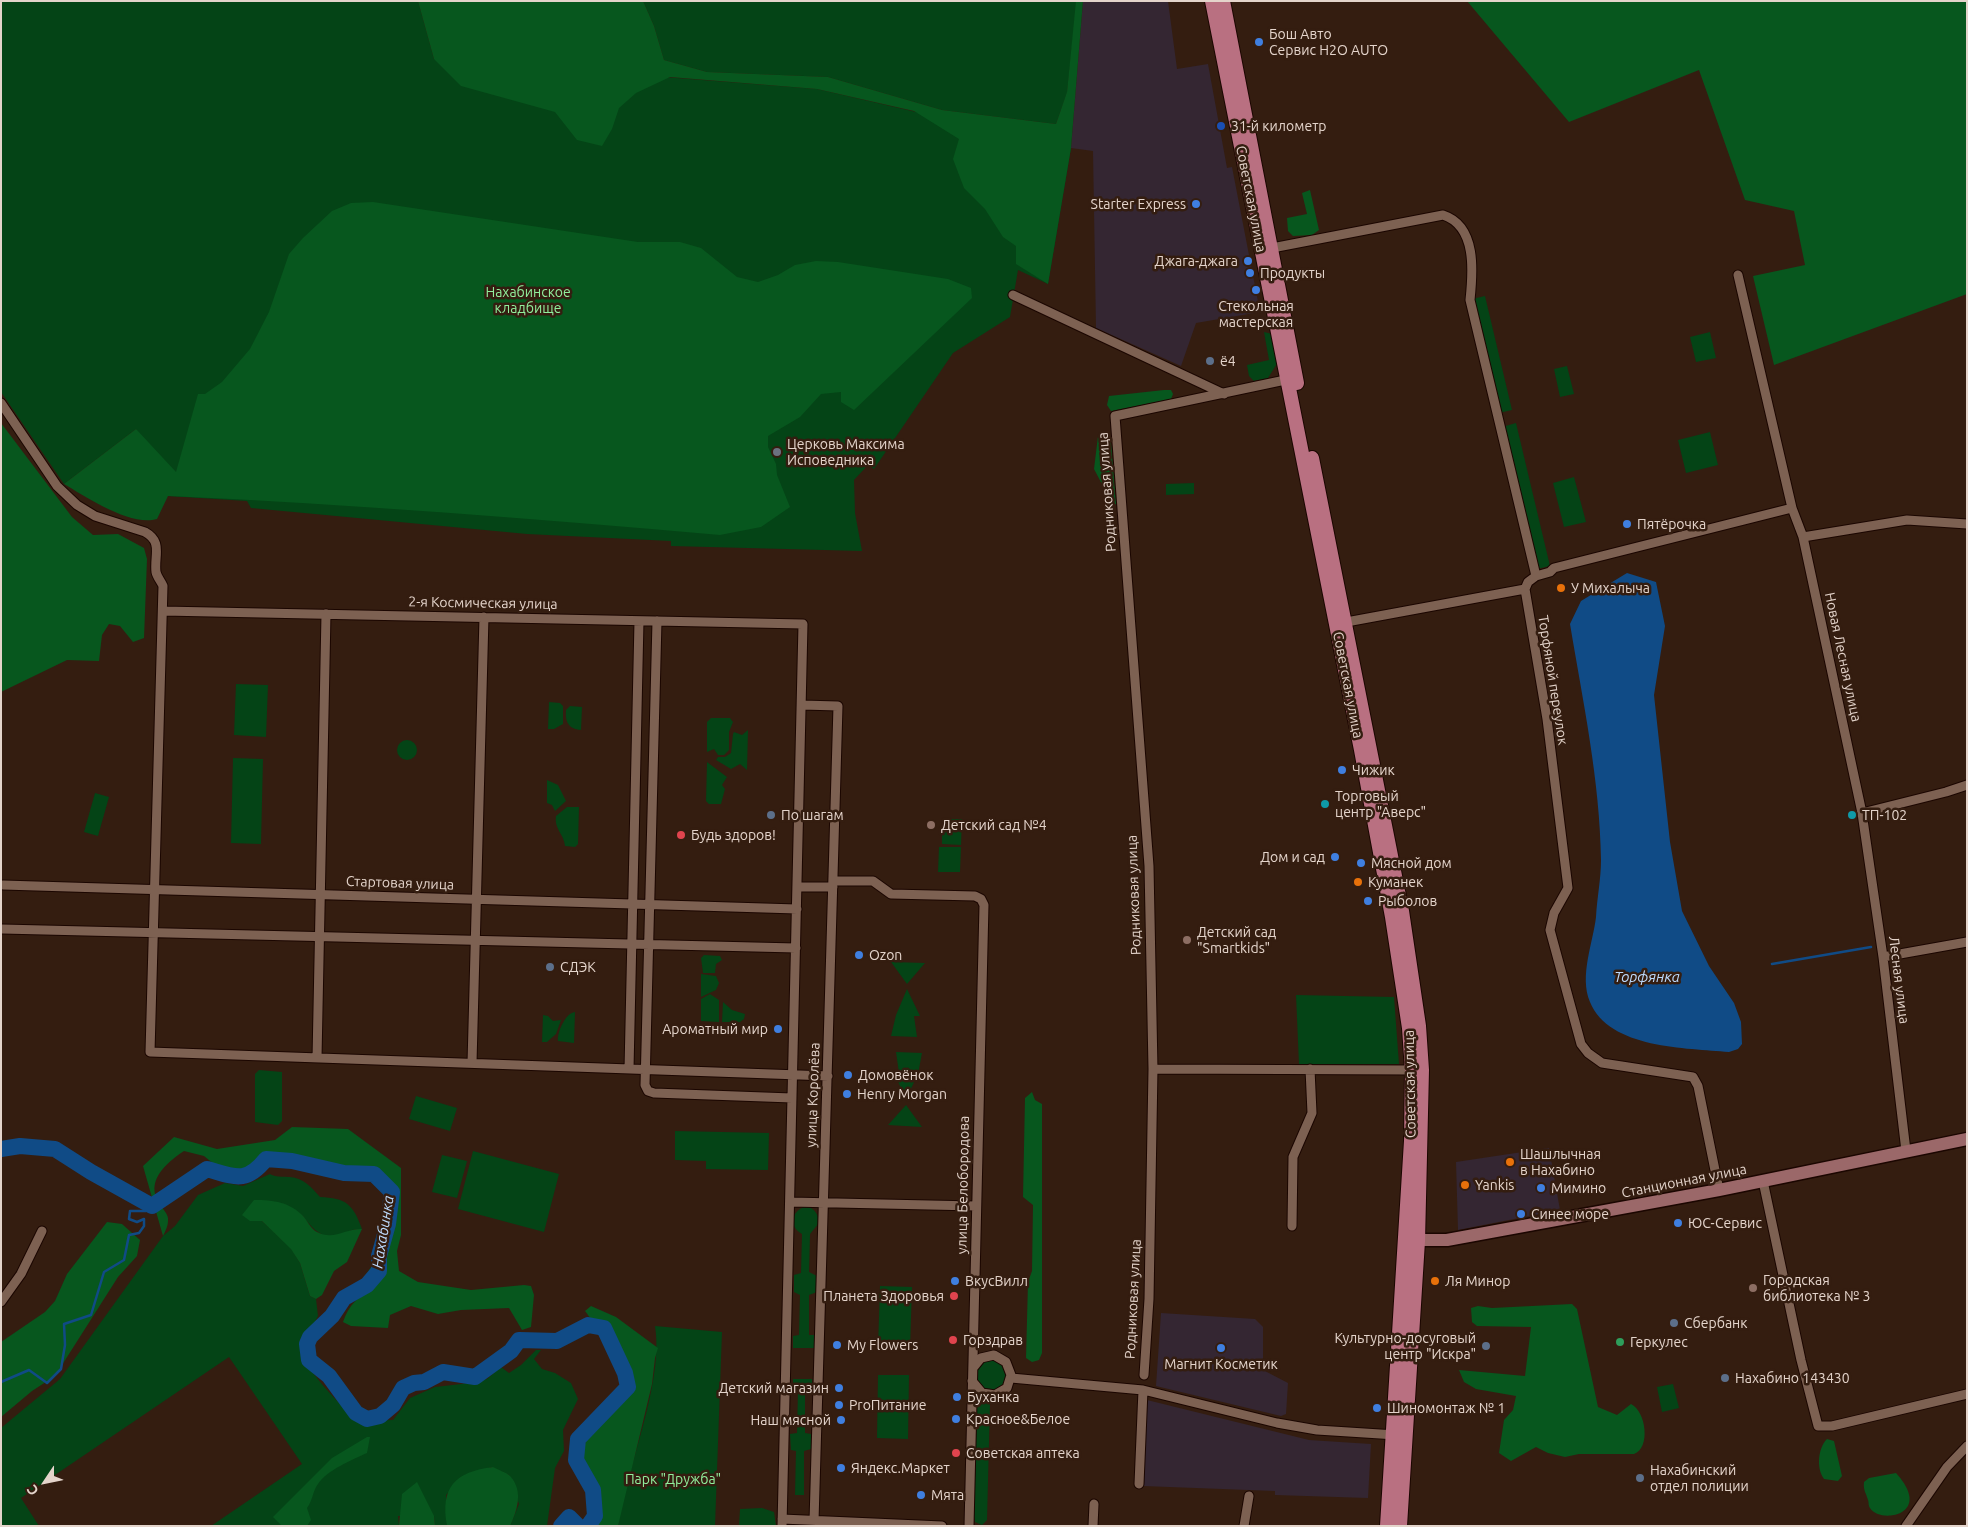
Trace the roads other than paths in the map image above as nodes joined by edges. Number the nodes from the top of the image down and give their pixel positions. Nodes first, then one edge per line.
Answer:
1 (1212, 1) edge
2 (1223, 1) edge
3 (1272, 248) junction
4 (1738, 275) dead end
5 (1013, 296) dead end
6 (1292, 379) junction
7 (1224, 394) junction
8 (1, 403) edge
9 (1792, 508) junction
10 (1967, 524) edge
11 (1803, 536) junction
12 (1536, 576) junction
13 (1525, 589) junction
14 (162, 611) junction
15 (326, 614) junction
16 (484, 617) junction
17 (639, 621) junction
18 (657, 621) junction
19 (1340, 623) junction
20 (803, 624) joint
21 (802, 705) junction
22 (1967, 784) edge
23 (1862, 814) junction
24 (833, 884) junction
25 (3, 885) dead end
26 (797, 887) junction
27 (154, 890) junction
28 (320, 895) junction
29 (477, 900) junction
30 (633, 904) junction
31 (650, 905) junction
32 (797, 909) junction
33 (2, 929) edge
34 (153, 933) junction
35 (319, 937) junction
36 (476, 940) junction
37 (1967, 942) edge
38 (632, 944) junction
39 (649, 945) junction
40 (796, 948) junction
41 (1883, 957) junction
42 (317, 1058) junction
43 (472, 1063) junction
44 (1153, 1068) junction
45 (629, 1069) junction
46 (1310, 1069) junction
47 (646, 1070) junction
48 (1412, 1070) junction
49 (793, 1075) junction
50 (828, 1076) junction
51 (792, 1098) junction
52 (1967, 1139) edge
53 (1906, 1151) junction
54 (1763, 1181) junction
55 (1719, 1190) junction
56 (790, 1202) junction
57 (824, 1203) junction
58 (976, 1206) junction
59 (1292, 1226) dead end
60 (42, 1231) dead end
61 (1411, 1240) junction
62 (1, 1302) edge
63 (972, 1369) junction
64 (1144, 1375) dead end
65 (1011, 1378) junction
66 (972, 1381) junction
67 (1143, 1390) junction
68 (1967, 1394) edge
69 (1399, 1436) junction
70 (1967, 1446) edge
71 (1139, 1484) dead end
72 (1249, 1496) dead end
73 (1094, 1504) dead end
74 (814, 1521) junction
75 (782, 1523) edge
76 (942, 1526) edge
77 (969, 1526) edge
78 (1093, 1526) edge
79 (1244, 1526) edge
80 (1387, 1526) edge
81 (1400, 1526) edge
82 (1906, 1526) edge

1 - 6 main road, Советская улица
2 - 3 main road, Советская улица
3 - 6 main road, Советская улица
3 - 12 street
4 - 9 street, Новая Лесная улица
5 - 7 street
6 - 7 street
6 - 19 main road, Советская улица
7 - 44 street, Родниковая улица
8 - 14 street
9 - 11 street, Новая Лесная улица
9 - 12 street
10 - 11 street
11 - 23 street, Новая Лесная улица
12 - 13 street
13 - 19 street
13 - 55 street, Торфяной переулок
14 - 15 street, 2-я Космическая улица
14 - 27 street
15 - 16 street, 2-я Космическая улица
15 - 28 street
16 - 17 street, 2-я Космическая улица
16 - 29 street
17 - 18 street, 2-я Космическая улица
17 - 30 street
18 - 20 street, 2-я Космическая улица
18 - 31 street
19 - 48 main road, Советская улица
19 - 61 main road, Советская улица
20 - 21 street, улица Королёва
21 - 24 street, улица Королёва
21 - 26 street, улица Королёва
22 - 23 street
23 - 41 street, Лесная улица
24 - 26 street
24 - 50 street, улица Королёва
24 - 58 street, улица Белобородова
25 - 27 street, Стартовая улица
26 - 32 street, улица Королёва
27 - 28 street, Стартовая улица
27 - 34 street
28 - 29 street, Стартовая улица
28 - 35 street
29 - 30 street, Стартовая улица
29 - 36 street
30 - 31 street, Стартовая улица
30 - 38 street
31 - 32 street, Стартовая улица
31 - 39 street
32 - 40 street, улица Королёва
33 - 34 street
34 - 35 street
34 - 42 street
35 - 36 street
35 - 42 street
36 - 38 street
36 - 43 street
37 - 41 street
38 - 39 street
38 - 45 street
39 - 40 street
39 - 47 street
40 - 49 street, улица Королёва
41 - 53 street, Лесная улица
42 - 43 street
43 - 45 street
44 - 46 street
44 - 64 street, Родниковая улица
45 - 47 street
46 - 48 street
46 - 59 street
47 - 49 street
47 - 51 street
48 - 61 main road, Советская улица
49 - 50 street
49 - 51 street, улица Королёва
50 - 57 street, улица Королёва
51 - 56 street, улица Королёва
52 - 53 main road, Станционная улица
53 - 54 main road, Станционная улица
54 - 55 main road, Станционная улица
54 - 68 street
55 - 61 main road, Станционная улица
56 - 57 street
56 - 75 street, улица Королёва
57 - 58 street
57 - 74 street, улица Королёва
58 - 63 street, улица Белобородова
60 - 62 street
61 - 69 main road, Советская улица
63 - 65 street
63 - 66 street, улица Белобородова
65 - 66 street
65 - 67 street
66 - 77 street, улица Белобородова
67 - 69 street
67 - 71 street
69 - 80 main road, Советская улица
69 - 81 main road, Советская улица
70 - 82 street
72 - 79 street
73 - 78 street
74 - 75 street
74 - 76 street

